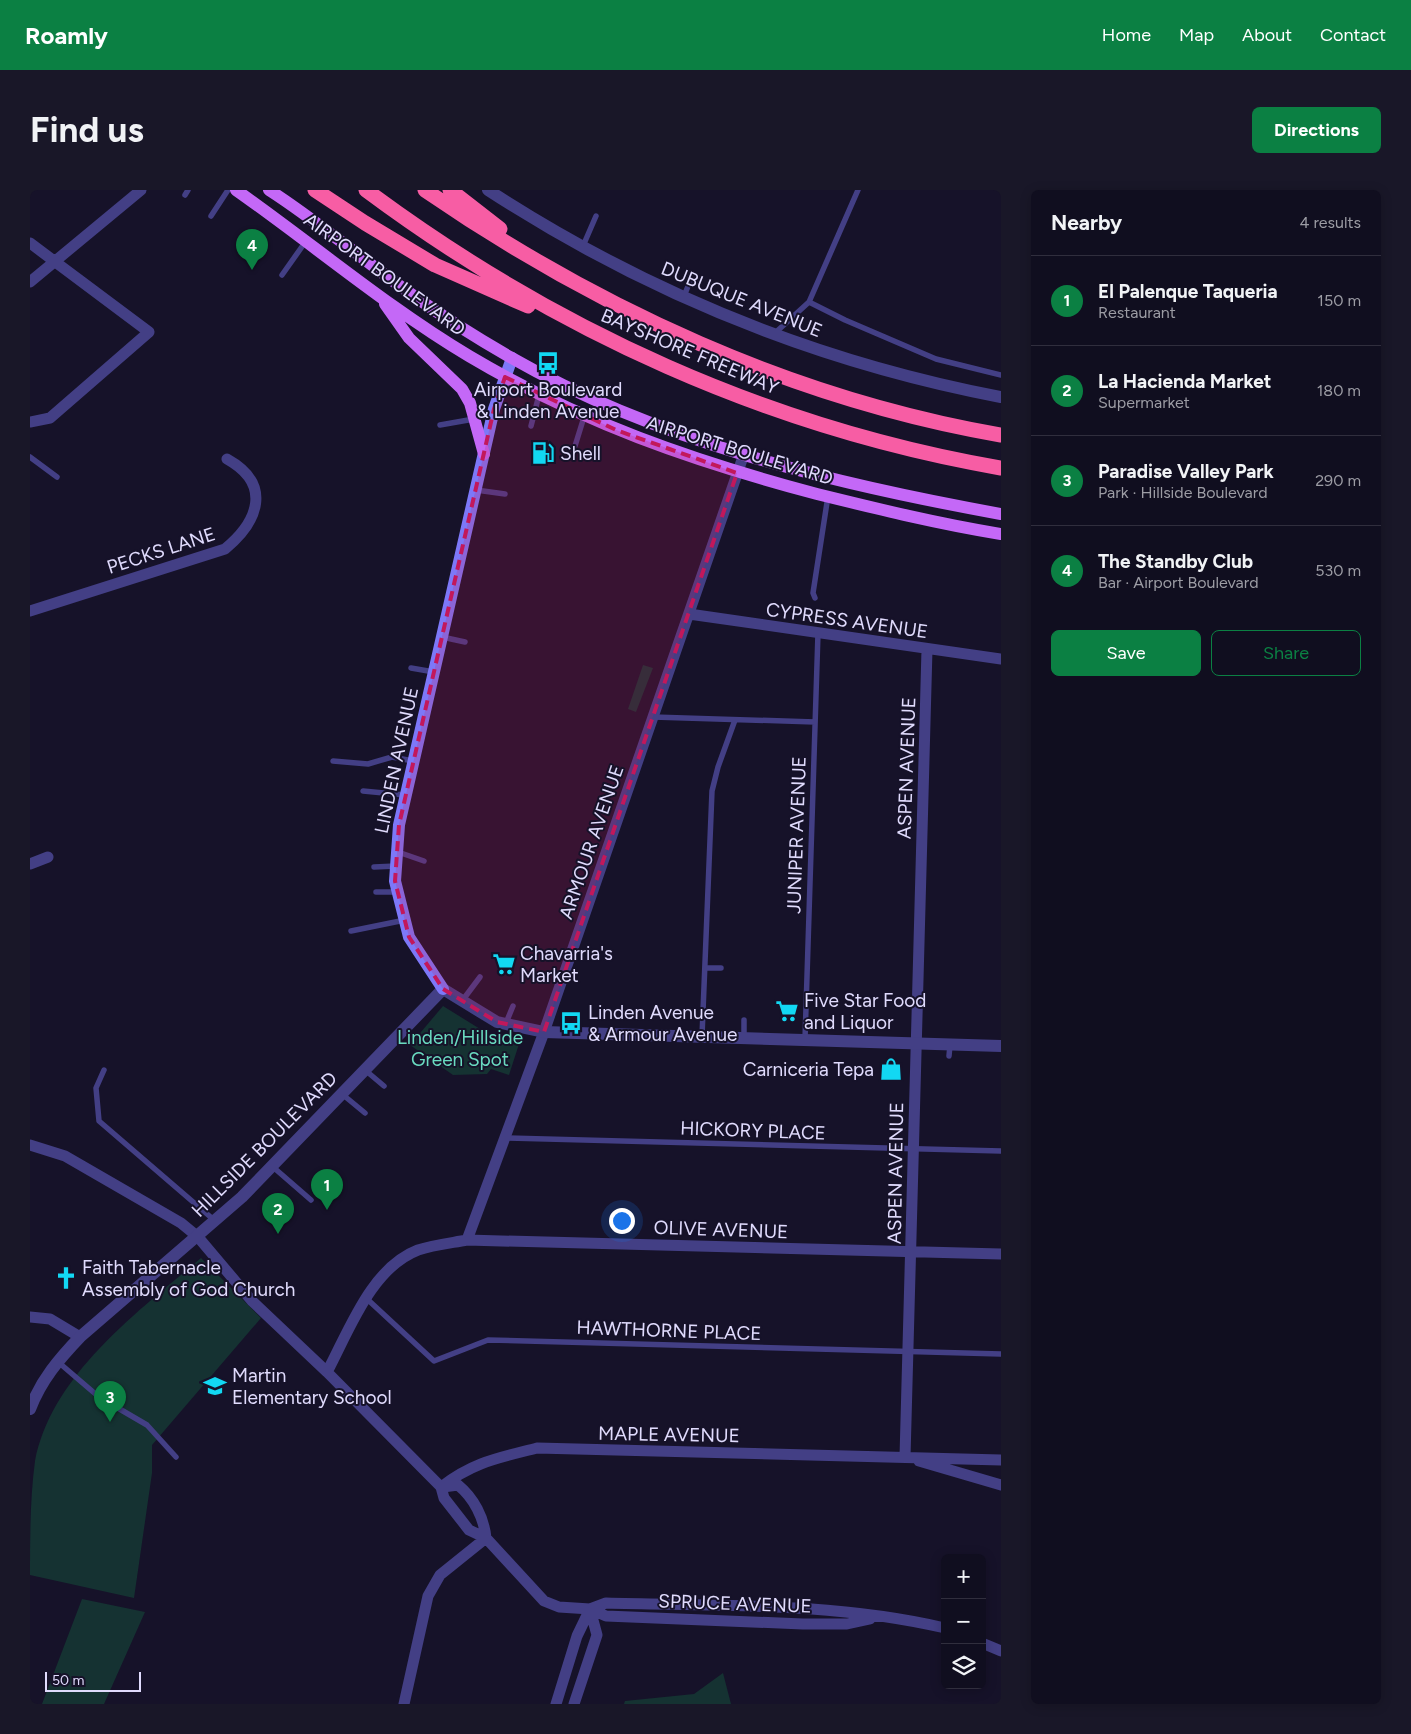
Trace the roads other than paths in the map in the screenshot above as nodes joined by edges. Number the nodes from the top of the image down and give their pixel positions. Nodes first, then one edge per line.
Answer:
1 (141, 190) edge
2 (228, 190) edge
3 (236, 190) edge
4 (269, 190) edge
5 (316, 190) edge
6 (366, 190) edge
7 (425, 190) edge
8 (450, 190) edge
9 (858, 190) edge
10 (490, 191) edge
11 (211, 216) dead end
12 (596, 216) dead end
13 (306, 241) junction
14 (30, 243) edge
15 (582, 247) junction
16 (55, 262) junction
17 (552, 271) junction
18 (282, 275) dead end
19 (691, 279) dead end
20 (30, 282) edge
21 (379, 296) junction
22 (683, 298) junction
23 (809, 302) junction
24 (594, 333) junction
25 (773, 334) junction
26 (512, 358) junction
27 (1001, 375) edge
28 (505, 377) junction
29 (539, 395) junction
30 (1001, 397) edge
31 (584, 417) junction
32 (474, 419) junction
33 (30, 422) edge
34 (440, 425) dead end
35 (531, 426) dead end
36 (1001, 435) edge
37 (574, 446) dead end
38 (484, 454) junction
39 (744, 454) junction
40 (30, 457) edge
41 (227, 459) dead end
42 (1001, 468) edge
43 (737, 473) junction
44 (57, 477) dead end
45 (476, 490) junction
46 (505, 494) dead end
47 (828, 496) junction
48 (1001, 514) edge
49 (1001, 534) edge
50 (815, 598) dead end
51 (30, 610) edge
52 (689, 614) junction
53 (818, 633) junction
54 (442, 638) junction
55 (465, 642) dead end
56 (926, 649) junction
57 (1001, 659) edge
58 (411, 668) dead end
59 (434, 672) junction
60 (653, 717) junction
61 (735, 720) junction
62 (815, 722) junction
63 (333, 761) dead end
64 (413, 761) junction
65 (363, 791) dead end
66 (405, 794) junction
67 (397, 852) junction
68 (48, 857) dead end
69 (424, 861) dead end
70 (30, 864) edge
71 (396, 866) junction
72 (374, 867) dead end
73 (376, 892) dead end
74 (398, 892) junction
75 (405, 920) junction
76 (351, 931) dead end
77 (705, 968) junction
78 (721, 968) dead end
79 (480, 977) dead end
80 (443, 989) junction
81 (461, 1002) junction
82 (513, 1006) dead end
83 (744, 1020) dead end
84 (505, 1025) junction
85 (544, 1032) junction
86 (702, 1036) junction
87 (744, 1037) junction
88 (805, 1039) junction
89 (915, 1044) junction
90 (1001, 1046) edge
91 (364, 1069) junction
92 (104, 1070) dead end
93 (384, 1086) dead end
94 (340, 1093) junction
95 (365, 1113) dead end
96 (505, 1138) junction
97 (30, 1144) edge
98 (912, 1149) junction
99 (1001, 1152) edge
100 (273, 1167) junction
101 (311, 1200) dead end
102 (216, 1221) junction
103 (198, 1237) junction
104 (467, 1240) junction
105 (911, 1252) junction
106 (1001, 1254) edge
107 (366, 1298) junction
108 (30, 1316) edge
109 (80, 1337) junction
110 (908, 1351) junction
111 (1001, 1354) edge
112 (57, 1361) junction
113 (327, 1372) junction
114 (30, 1409) edge
115 (176, 1457) dead end
116 (905, 1457) junction
117 (1001, 1460) edge
118 (1001, 1485) edge
119 (441, 1487) junction
120 (486, 1538) junction
121 (590, 1609) junction
122 (880, 1618) junction
123 (941, 1627) edge
124 (984, 1644) edge
125 (1001, 1651) edge
126 (404, 1704) edge
127 (556, 1704) edge
128 (574, 1704) edge

1 - 16 street
2 - 11 lane
3 - 13 main road, AIRPORT BOULEVARD
4 - 26 main road, AIRPORT BOULEVARD
5 - 24 highway
6 - 24 highway, BAYSHORE FREEWAY
7 - 17 highway, BAYSHORE FREEWAY
8 - 17 highway
9 - 23 lane
10 - 15 street, DUBUQUE AVENUE
12 - 15 lane
13 - 18 lane
13 - 21 main road, AIRPORT BOULEVARD
14 - 16 street
15 - 22 street, DUBUQUE AVENUE
16 - 20 street
16 - 33 street
17 - 36 highway, BAYSHORE FREEWAY
19 - 22 lane
21 - 28 main road, AIRPORT BOULEVARD
21 - 32 main road
22 - 25 street, DUBUQUE AVENUE
23 - 25 lane
23 - 27 lane
24 - 42 highway, BAYSHORE FREEWAY
25 - 30 street, DUBUQUE AVENUE
26 - 28 main road, LINDEN AVENUE
26 - 39 main road, AIRPORT BOULEVARD
28 - 29 main road, AIRPORT BOULEVARD
28 - 38 main road, LINDEN AVENUE
29 - 31 main road, AIRPORT BOULEVARD
29 - 35 lane
31 - 37 lane
31 - 43 main road, AIRPORT BOULEVARD
32 - 34 lane
32 - 38 main road
38 - 45 main road, LINDEN AVENUE
39 - 43 street, ARMOUR AVENUE
39 - 48 main road, AIRPORT BOULEVARD
40 - 44 lane
41 - 51 street, PECKS LANE
43 - 47 main road, AIRPORT BOULEVARD
43 - 52 street, ARMOUR AVENUE
45 - 46 lane
45 - 54 main road, LINDEN AVENUE
47 - 49 main road, AIRPORT BOULEVARD
47 - 50 lane
52 - 53 street, CYPRESS AVENUE
52 - 60 street, ARMOUR AVENUE
53 - 56 street, CYPRESS AVENUE
53 - 62 lane, JUNIPER AVENUE
54 - 55 lane
54 - 59 main road, LINDEN AVENUE
56 - 57 street, CYPRESS AVENUE
56 - 89 street, ASPEN AVENUE
58 - 59 lane
59 - 64 main road, LINDEN AVENUE
60 - 61 lane
60 - 85 street, ARMOUR AVENUE
61 - 62 lane
61 - 77 lane
62 - 88 lane, JUNIPER AVENUE
63 - 64 lane
64 - 66 main road, LINDEN AVENUE
65 - 66 lane
66 - 67 main road, LINDEN AVENUE
67 - 69 lane
67 - 71 main road, LINDEN AVENUE
68 - 70 street
71 - 72 lane
71 - 74 main road, LINDEN AVENUE
73 - 74 lane
74 - 75 main road, LINDEN AVENUE
75 - 76 lane
75 - 80 main road, LINDEN AVENUE
77 - 78 lane
77 - 86 lane
79 - 81 lane
80 - 81 street, LINDEN AVENUE
80 - 91 street, HILLSIDE BOULEVARD
81 - 84 street, LINDEN AVENUE
82 - 84 lane
83 - 87 lane
84 - 85 street, LINDEN AVENUE
85 - 86 street, LINDEN AVENUE
85 - 96 street, ARMOUR AVENUE
86 - 87 street, LINDEN AVENUE
87 - 88 street, LINDEN AVENUE
88 - 89 street, LINDEN AVENUE
89 - 90 street, LINDEN AVENUE
89 - 98 street, ASPEN AVENUE
91 - 93 lane
91 - 94 street, HILLSIDE BOULEVARD
92 - 102 lane
94 - 95 lane
94 - 100 street, HILLSIDE BOULEVARD
96 - 98 lane, HICKORY PLACE
96 - 104 street, ARMOUR AVENUE
97 - 103 street, SPRUCE AVENUE
98 - 99 lane, HICKORY PLACE
98 - 105 street, ASPEN AVENUE
100 - 101 lane
100 - 102 street, HILLSIDE BOULEVARD
102 - 103 street, HILLSIDE BOULEVARD
103 - 109 street, HILLSIDE BOULEVARD
103 - 113 street, SPRUCE AVENUE
104 - 105 street, OLIVE AVENUE
104 - 107 street, OLIVE AVENUE
105 - 106 street, OLIVE AVENUE
105 - 110 street, ASPEN AVENUE
107 - 110 lane, HAWTHORNE PLACE
107 - 113 street, OLIVE AVENUE
108 - 109 street
109 - 112 street, HILLSIDE BOULEVARD
110 - 111 lane, HAWTHORNE PLACE
110 - 116 street, ASPEN AVENUE
112 - 114 street, HILLSIDE BOULEVARD
112 - 115 lane
113 - 119 street, SPRUCE AVENUE
116 - 117 street, MAPLE AVENUE
116 - 118 street, MAPLE AVENUE
116 - 119 street, MAPLE AVENUE
119 - 120 street, SPRUCE AVENUE
119 - 120 street, SPRUCE AVENUE
120 - 121 street, SPRUCE AVENUE
120 - 126 street
121 - 122 street, SPRUCE AVENUE
121 - 122 street, SPRUCE AVENUE
121 - 127 street
121 - 128 street
122 - 123 street, SPRUCE AVENUE
124 - 125 street

